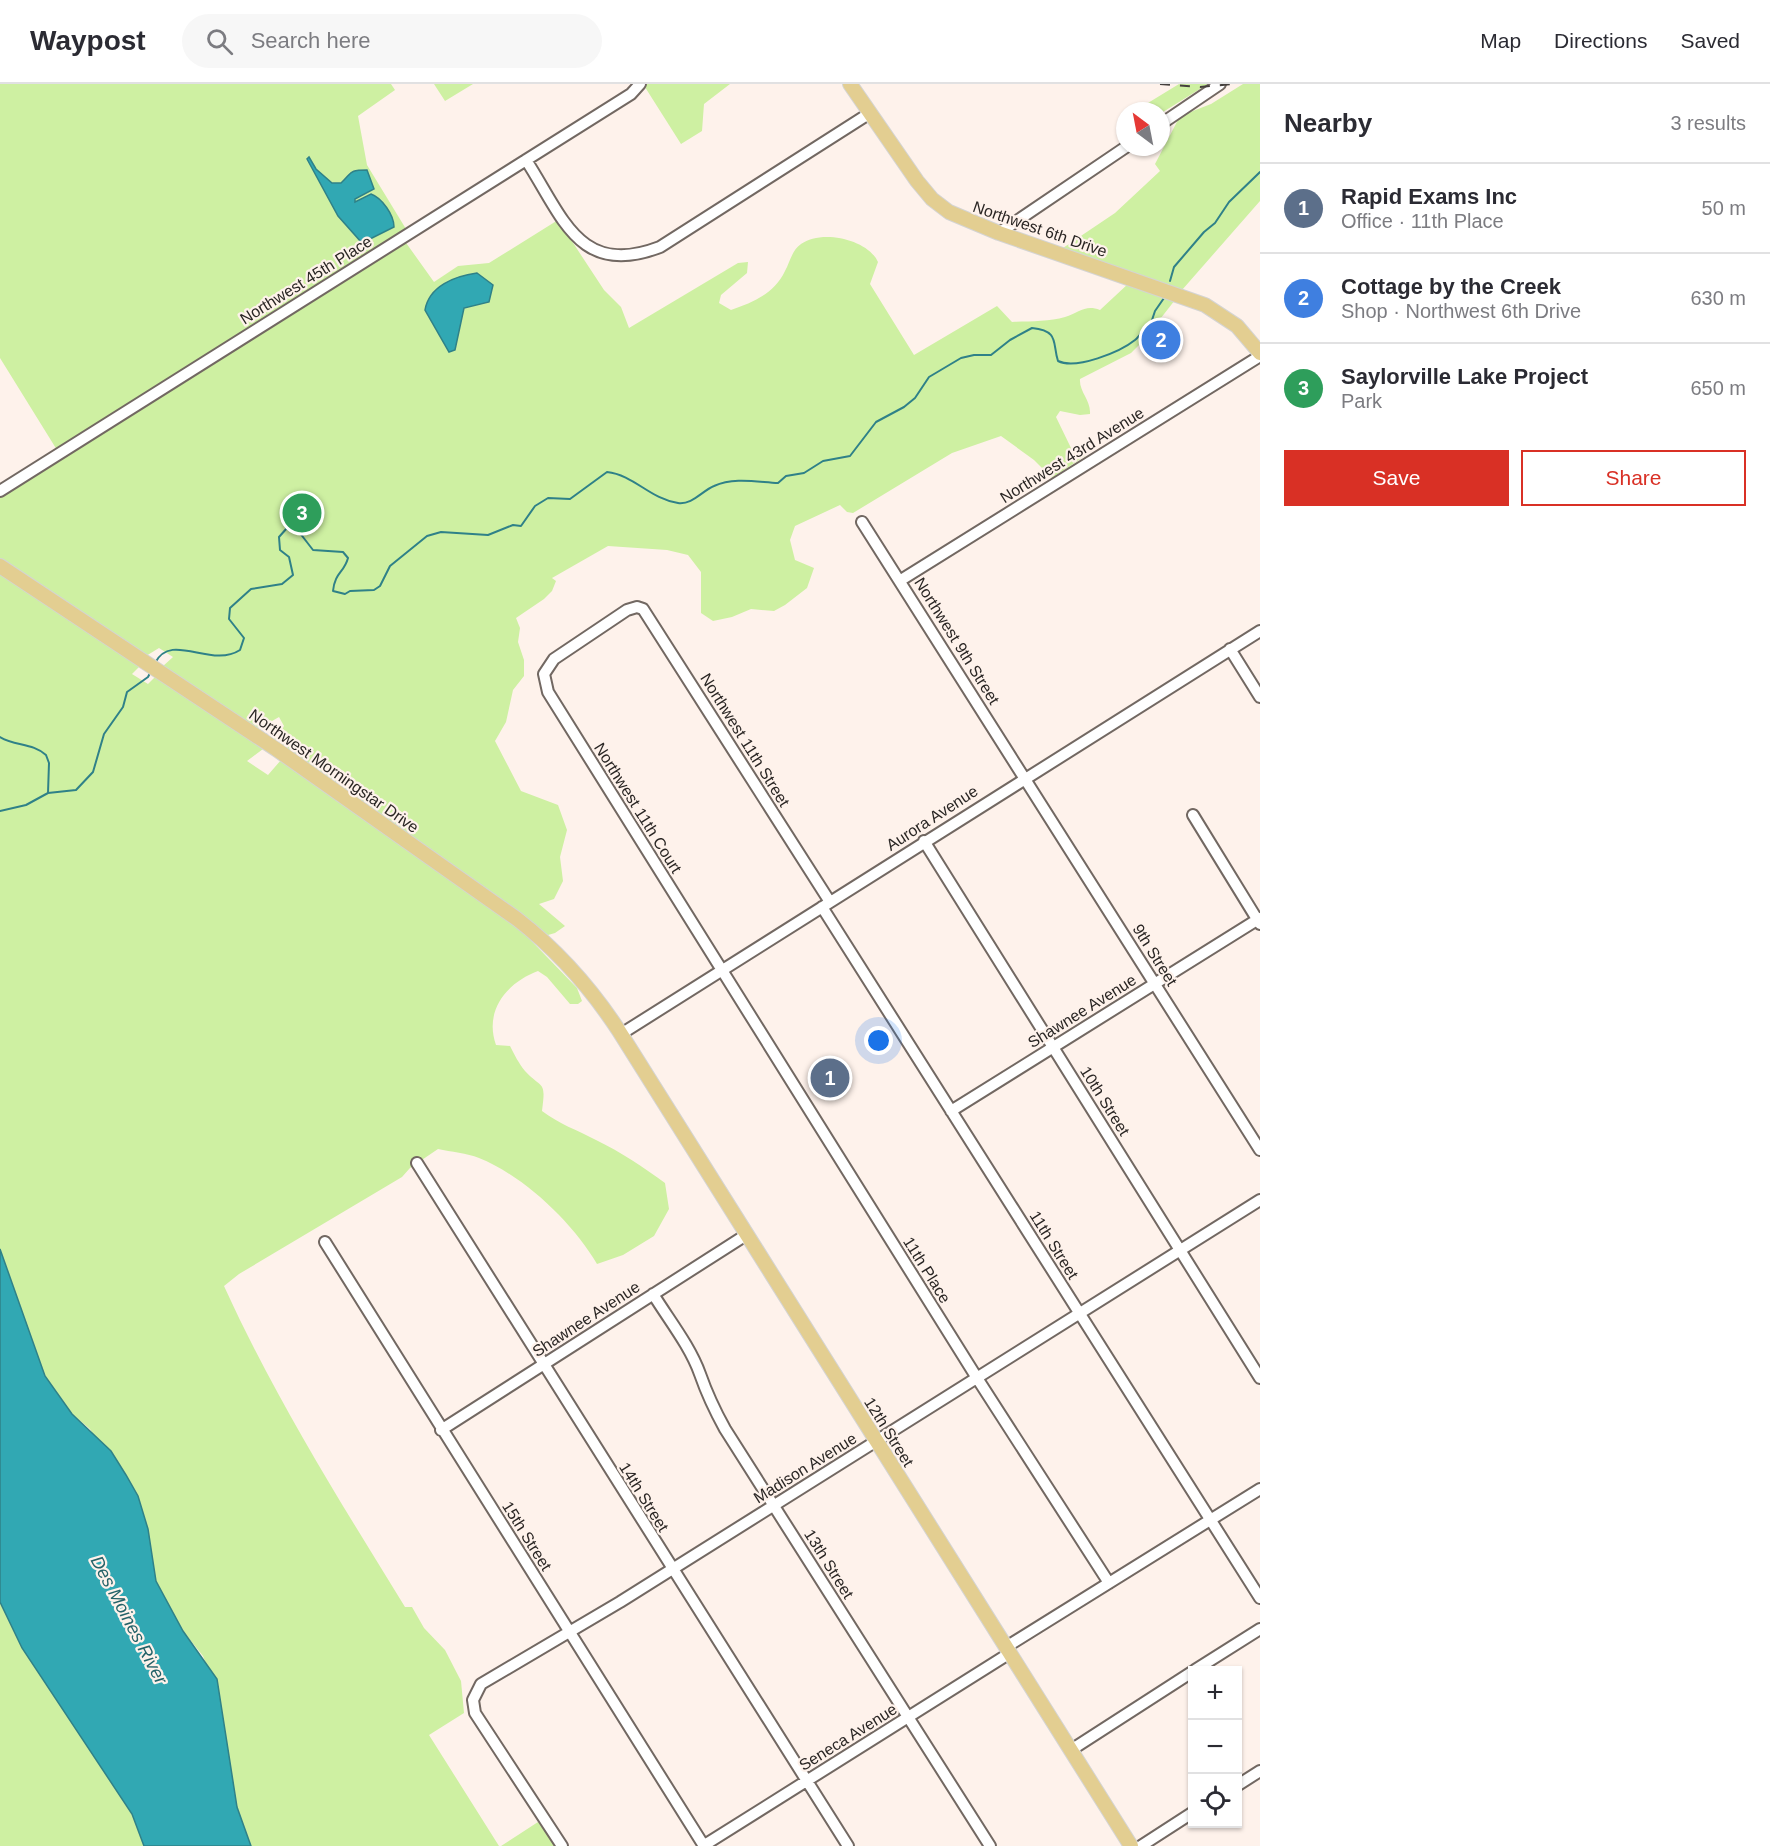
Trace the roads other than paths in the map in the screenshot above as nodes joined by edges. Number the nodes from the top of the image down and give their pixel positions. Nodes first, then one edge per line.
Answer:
1 (640, 84) edge
2 (850, 84) edge
3 (1220, 84) edge
4 (870, 113) junction
5 (1170, 118) edge
6 (1116, 154) edge
7 (526, 160) junction
8 (999, 233) junction
9 (1260, 355) edge
10 (0, 491) edge
11 (862, 522) dead end
12 (0, 566) edge
13 (901, 580) junction
14 (1260, 631) edge
15 (1230, 649) junction
16 (554, 659) joint
17 (1260, 697) edge
18 (1026, 776) junction
19 (1193, 815) dead end
20 (924, 841) junction
21 (826, 905) junction
22 (1259, 921) edge
23 (723, 971) junction
24 (1155, 983) junction
25 (621, 1034) junction
26 (1053, 1047) junction
27 (951, 1111) junction
28 (1260, 1150) edge
29 (417, 1163) dead end
30 (1260, 1200) edge
31 (746, 1235) junction
32 (325, 1242) dead end
33 (1180, 1250) junction
34 (652, 1294) junction
35 (1079, 1313) junction
36 (544, 1364) junction
37 (977, 1378) junction
38 (1260, 1378) edge
39 (441, 1430) junction
40 (875, 1442) junction
41 (1260, 1489) edge
42 (774, 1505) junction
43 (1210, 1520) junction
44 (672, 1569) junction
45 (1109, 1583) junction
46 (1260, 1598) edge
47 (1260, 1629) edge
48 (569, 1632) junction
49 (1008, 1650) junction
50 (1202, 1666) edge
51 (1188, 1675) edge
52 (909, 1717) junction
53 (1071, 1750) junction
54 (1260, 1771) edge
55 (807, 1781) junction
56 (1242, 1782) edge
57 (1188, 1816) edge
58 (562, 1846) edge
59 (704, 1846) edge
60 (848, 1846) edge
61 (990, 1846) edge
62 (1131, 1846) edge
63 (1141, 1846) edge

1 - 7 street, Northwest 45th Place
2 - 4 main road, Northwest 6th Drive
3 - 5 street
4 - 7 street
4 - 8 main road, Northwest 6th Drive
6 - 8 street
7 - 10 street, Northwest 45th Place
8 - 9 main road, Northwest 6th Drive
9 - 13 street, Northwest 43rd Avenue
11 - 13 street, Northwest 9th Street
12 - 25 main road, Northwest Morningstar Drive
13 - 18 street, Northwest 9th Street
14 - 15 street, Aurora Avenue
15 - 17 street
15 - 18 street, Aurora Avenue
16 - 21 street, Northwest 11th Street
16 - 23 street, Northwest 11th Court
18 - 20 street, Aurora Avenue
18 - 24 street, 9th Street
19 - 22 street
20 - 21 street, Aurora Avenue
20 - 26 street, 10th Street
21 - 23 street, Aurora Avenue
21 - 27 street, 11th Street
22 - 24 street, Shawnee Avenue
23 - 25 street, Aurora Avenue
23 - 37 street, 11th Place
24 - 26 street, Shawnee Avenue
24 - 28 street, 9th Street
25 - 31 main road, 12th Street
26 - 27 street, Shawnee Avenue
26 - 33 street, 10th Street
27 - 35 street, 11th Street
29 - 36 street, 14th Street
30 - 33 street, Madison Avenue
31 - 34 street, Shawnee Avenue
31 - 40 main road, 12th Street
32 - 39 street, 15th Street
33 - 35 street, Madison Avenue
33 - 38 street, 10th Street
34 - 36 street, Shawnee Avenue
34 - 42 street, 13th Street
35 - 37 street, Madison Avenue
35 - 43 street, 11th Street
36 - 39 street, Shawnee Avenue
36 - 44 street, 14th Street
37 - 40 street, Madison Avenue
37 - 45 street, 11th Place
39 - 48 street, 15th Street
40 - 42 street, Madison Avenue
40 - 49 main road, 12th Street
41 - 43 street, Seneca Avenue
42 - 44 street, Madison Avenue
42 - 52 street, 13th Street
43 - 45 street, Seneca Avenue
43 - 46 street, 11th Street
44 - 48 street, Madison Avenue
44 - 55 street, 14th Street
45 - 49 street, Seneca Avenue
47 - 50 street
48 - 58 street, Madison Avenue
48 - 59 street, 15th Street
49 - 52 street, Seneca Avenue
49 - 53 main road, 12th Street
51 - 53 street
52 - 55 street, Seneca Avenue
52 - 61 street, 13th Street
53 - 62 main road, 12th Street
54 - 56 street
55 - 59 street, Seneca Avenue
55 - 60 street, 14th Street
57 - 63 street

